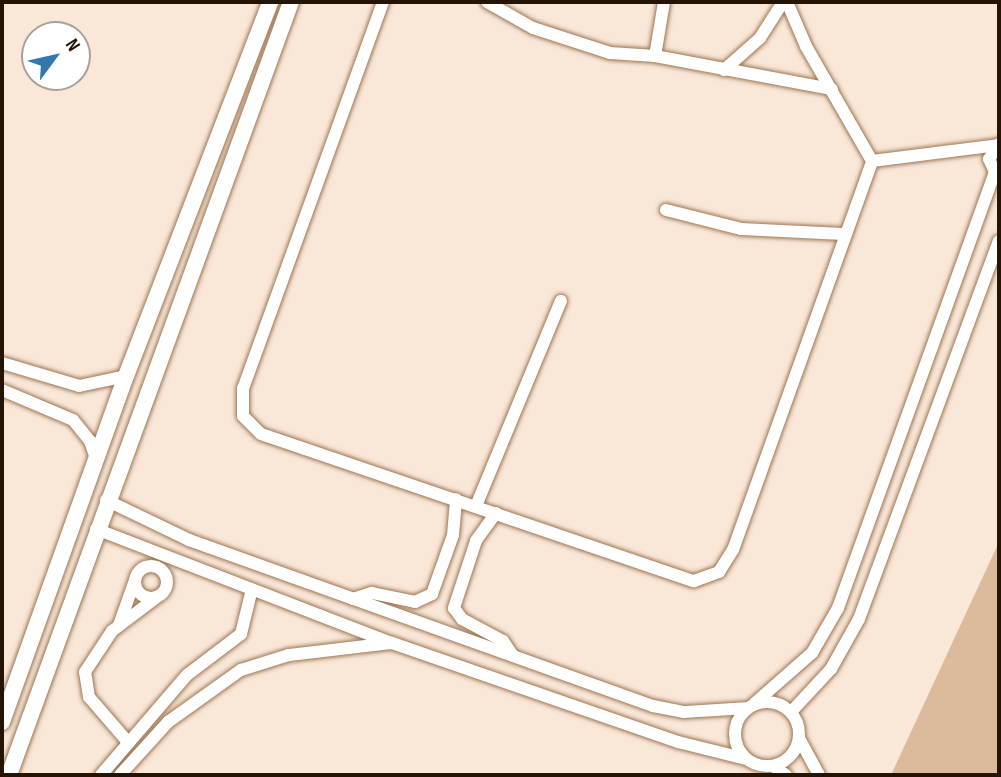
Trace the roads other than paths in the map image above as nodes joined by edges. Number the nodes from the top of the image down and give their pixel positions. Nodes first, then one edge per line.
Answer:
1 (270, 2) edge
2 (291, 2) edge
3 (383, 2) edge
4 (487, 2) edge
5 (664, 2) edge
6 (785, 2) edge
7 (655, 56) junction
8 (724, 70) junction
9 (832, 89) junction
10 (239, 92) junction
11 (257, 98) junction
12 (999, 144) edge
13 (872, 161) junction
14 (997, 177) edge
15 (666, 210) dead end
16 (843, 234) junction
17 (999, 241) edge
18 (561, 301) dead end
19 (2, 363) edge
20 (126, 376) junction
21 (2, 390) edge
22 (96, 458) junction
23 (456, 499) junction
24 (106, 500) junction
25 (475, 506) junction
26 (496, 513) junction
27 (149, 523) junction
28 (96, 529) junction
29 (175, 534) junction
30 (453, 535) junction
31 (476, 541) junction
32 (139, 544) junction
33 (170, 557) junction
34 (440, 578) junction
35 (135, 580) junction
36 (459, 583) junction
37 (51, 586) junction
38 (252, 589) junction
39 (75, 596) junction
40 (157, 597) junction
41 (353, 599) junction
42 (118, 625) junction
43 (393, 643) junction
44 (513, 656) junction
45 (751, 706) junction
46 (791, 712) junction
47 (2, 722) edge
48 (141, 724) junction
49 (153, 734) junction
50 (799, 738) junction
51 (127, 741) junction
52 (746, 759) junction
53 (773, 766) junction
54 (9, 775) edge
55 (101, 775) edge
56 (120, 775) edge
57 (786, 775) edge
58 (819, 775) edge

1 - 10 street
2 - 11 street
3 - 23 street
4 - 7 street
5 - 7 street
6 - 8 street
6 - 9 street
7 - 8 street
8 - 9 street
9 - 13 street
10 - 11 street
10 - 20 street
11 - 24 street
12 - 13 street
12 - 14 street
13 - 16 street
14 - 45 street
15 - 16 street
16 - 26 street
17 - 46 street
18 - 25 street
19 - 20 street
20 - 22 street
21 - 22 street
22 - 37 street
23 - 25 street
23 - 30 street
24 - 27 street
24 - 28 street
25 - 26 street
26 - 31 street
27 - 29 street
27 - 32 street
28 - 32 street
28 - 39 street
29 - 33 street
29 - 41 street
30 - 31 street
30 - 34 street
31 - 36 street
32 - 33 street
33 - 38 street
34 - 36 street
34 - 41 street
35 - 40 street
35 - 40 street
35 - 42 street
36 - 44 street
37 - 39 street
37 - 47 street
38 - 43 street
38 - 48 street
39 - 54 street
40 - 42 street
41 - 44 street
42 - 51 street
43 - 49 street
43 - 52 street
44 - 45 street
45 - 46 street
45 - 52 street
46 - 50 street
48 - 49 street
48 - 51 street
49 - 56 street
50 - 53 street
50 - 58 street
51 - 55 street
52 - 53 street
53 - 57 street

